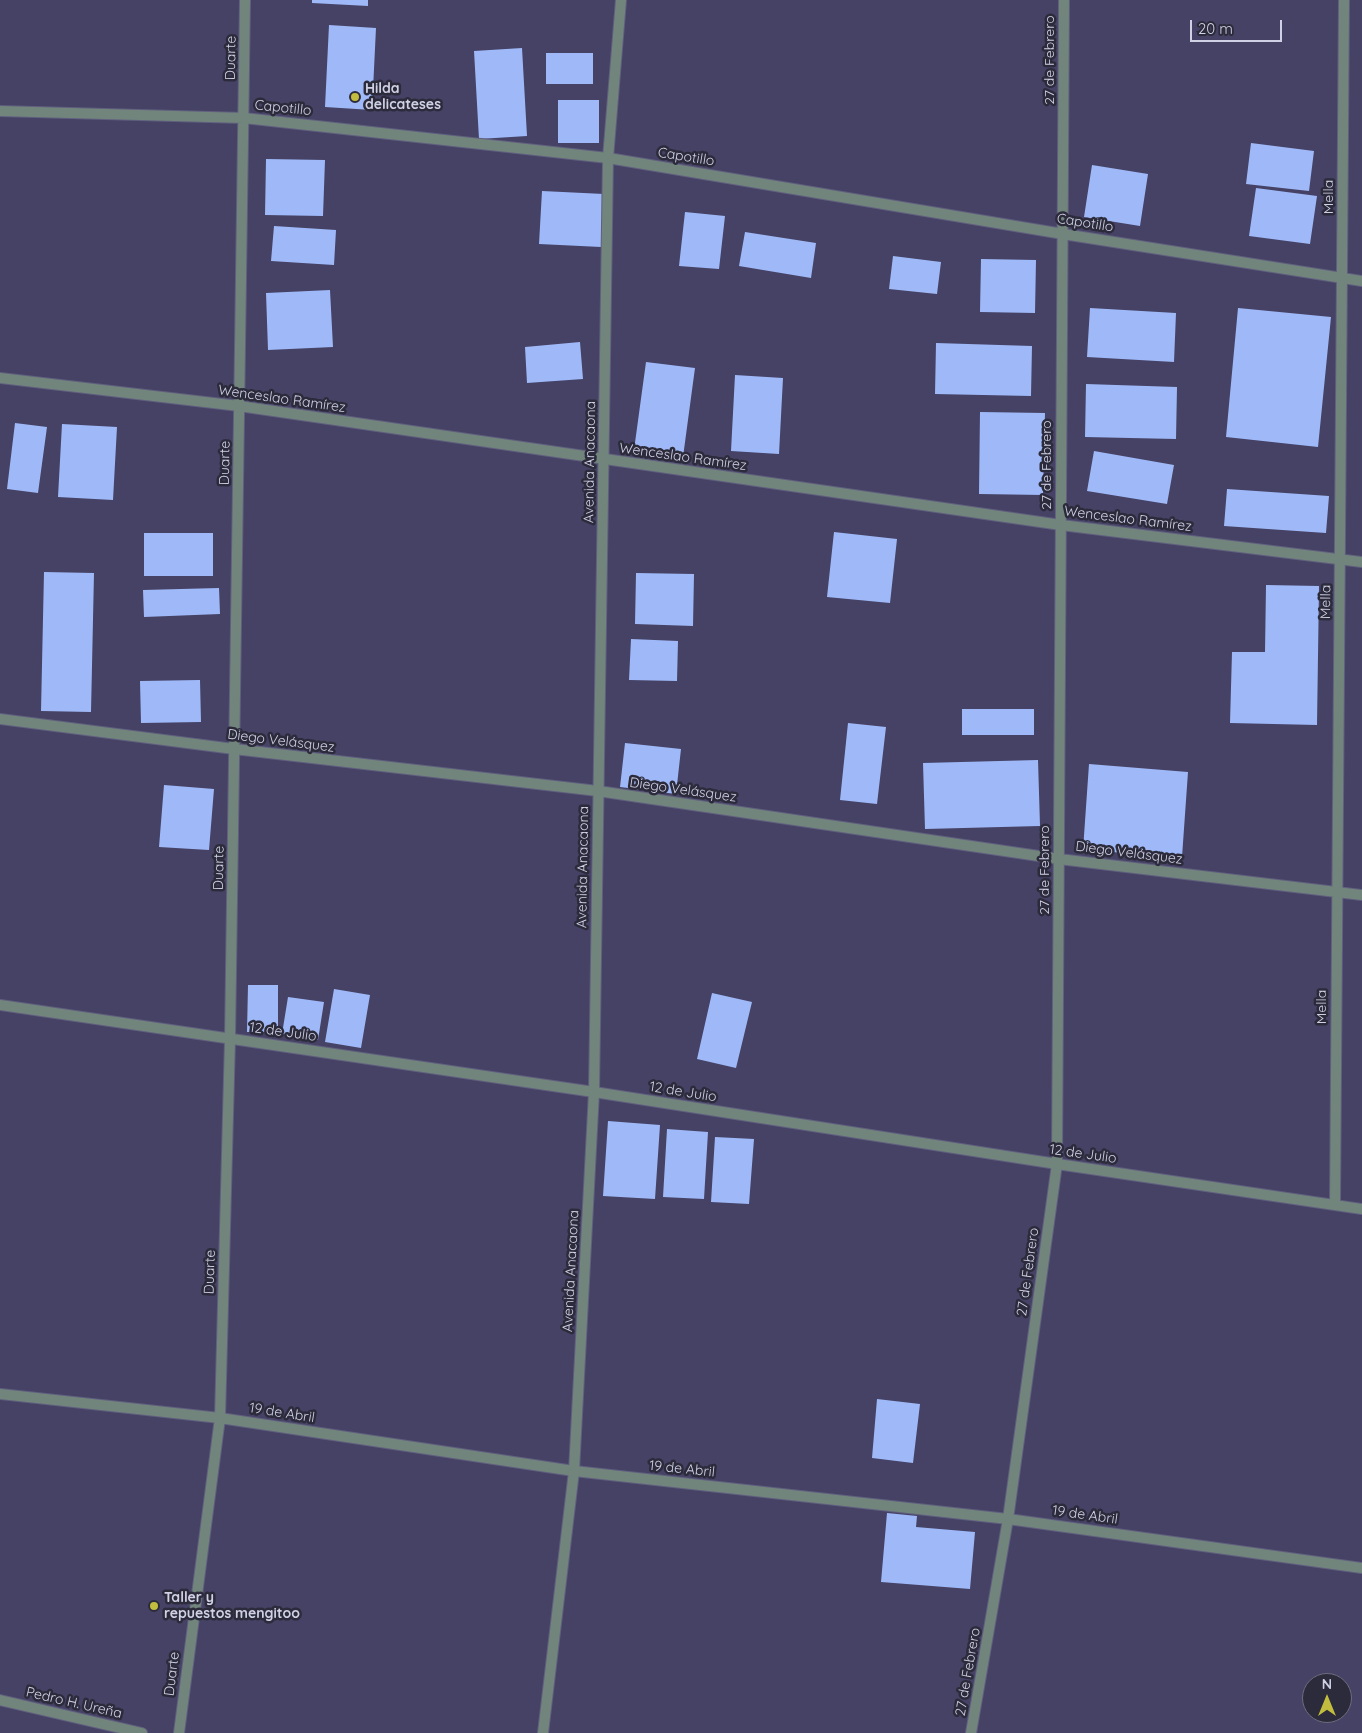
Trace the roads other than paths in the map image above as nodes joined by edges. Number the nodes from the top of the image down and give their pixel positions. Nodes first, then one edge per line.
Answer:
1 (245, 0) edge
2 (620, 0) edge
3 (1064, 0) edge
4 (1344, 0) edge
5 (0, 111) edge
6 (244, 118) junction
7 (608, 158) junction
8 (1063, 234) junction
9 (1342, 278) junction
10 (1362, 280) edge
11 (0, 378) edge
12 (239, 406) junction
13 (604, 460) junction
14 (1061, 525) junction
15 (1340, 559) junction
16 (1362, 562) edge
17 (0, 719) edge
18 (234, 750) junction
19 (598, 791) junction
20 (1059, 859) junction
21 (1337, 892) junction
22 (1362, 895) edge
23 (0, 1005) edge
24 (230, 1038) junction
25 (594, 1092) junction
26 (1057, 1164) junction
27 (1334, 1204) junction
28 (1362, 1209) edge
29 (0, 1394) edge
30 (220, 1418) junction
31 (574, 1471) junction
32 (1008, 1519) junction
33 (1362, 1568) edge
34 (0, 1700) edge
35 (142, 1733) edge
36 (179, 1733) edge
37 (543, 1733) edge
38 (971, 1733) edge

1 - 6 street, Duarte
2 - 7 street, Avenida Anacaona
3 - 8 street, 27 de Febrero
4 - 9 street, Mella
5 - 6 street, Capotillo
6 - 7 street, Capotillo
6 - 12 street, Duarte
7 - 8 street, Capotillo
7 - 13 street, Avenida Anacaona
8 - 9 street, Capotillo
8 - 14 street, 27 de Febrero
9 - 10 street, Capotillo
9 - 15 street, Mella
11 - 12 street, Wenceslao Ramírez
12 - 13 street, Wenceslao Ramírez
12 - 18 street, Duarte
13 - 14 street, Wenceslao Ramírez
13 - 19 street, Avenida Anacaona
14 - 15 street, Wenceslao Ramírez
14 - 20 street, 27 de Febrero
15 - 16 street, Wenceslao Ramírez
15 - 21 street, Mella
17 - 18 street, Diego Velásquez
18 - 19 street, Diego Velásquez
18 - 24 street, Duarte
19 - 20 street, Diego Velásquez
19 - 25 street, Avenida Anacaona
20 - 21 street, Diego Velásquez
20 - 26 street, 27 de Febrero
21 - 22 street, Diego Velásquez
21 - 27 street, Mella
23 - 24 street, 12 de Julio
24 - 25 street, 12 de Julio
24 - 30 street, Duarte
25 - 26 street, 12 de Julio
25 - 31 street, Avenida Anacaona
26 - 27 street, 12 de Julio
26 - 32 street, 27 de Febrero
27 - 28 street, 12 de Julio
29 - 30 street, 19 de Abril
30 - 31 street, 19 de Abril
30 - 36 street, Duarte
31 - 32 street, 19 de Abril
31 - 37 street, Avenida Anacaona
32 - 33 street, 19 de Abril
32 - 38 street, 27 de Febrero
34 - 35 street, Pedro H. Ureña

